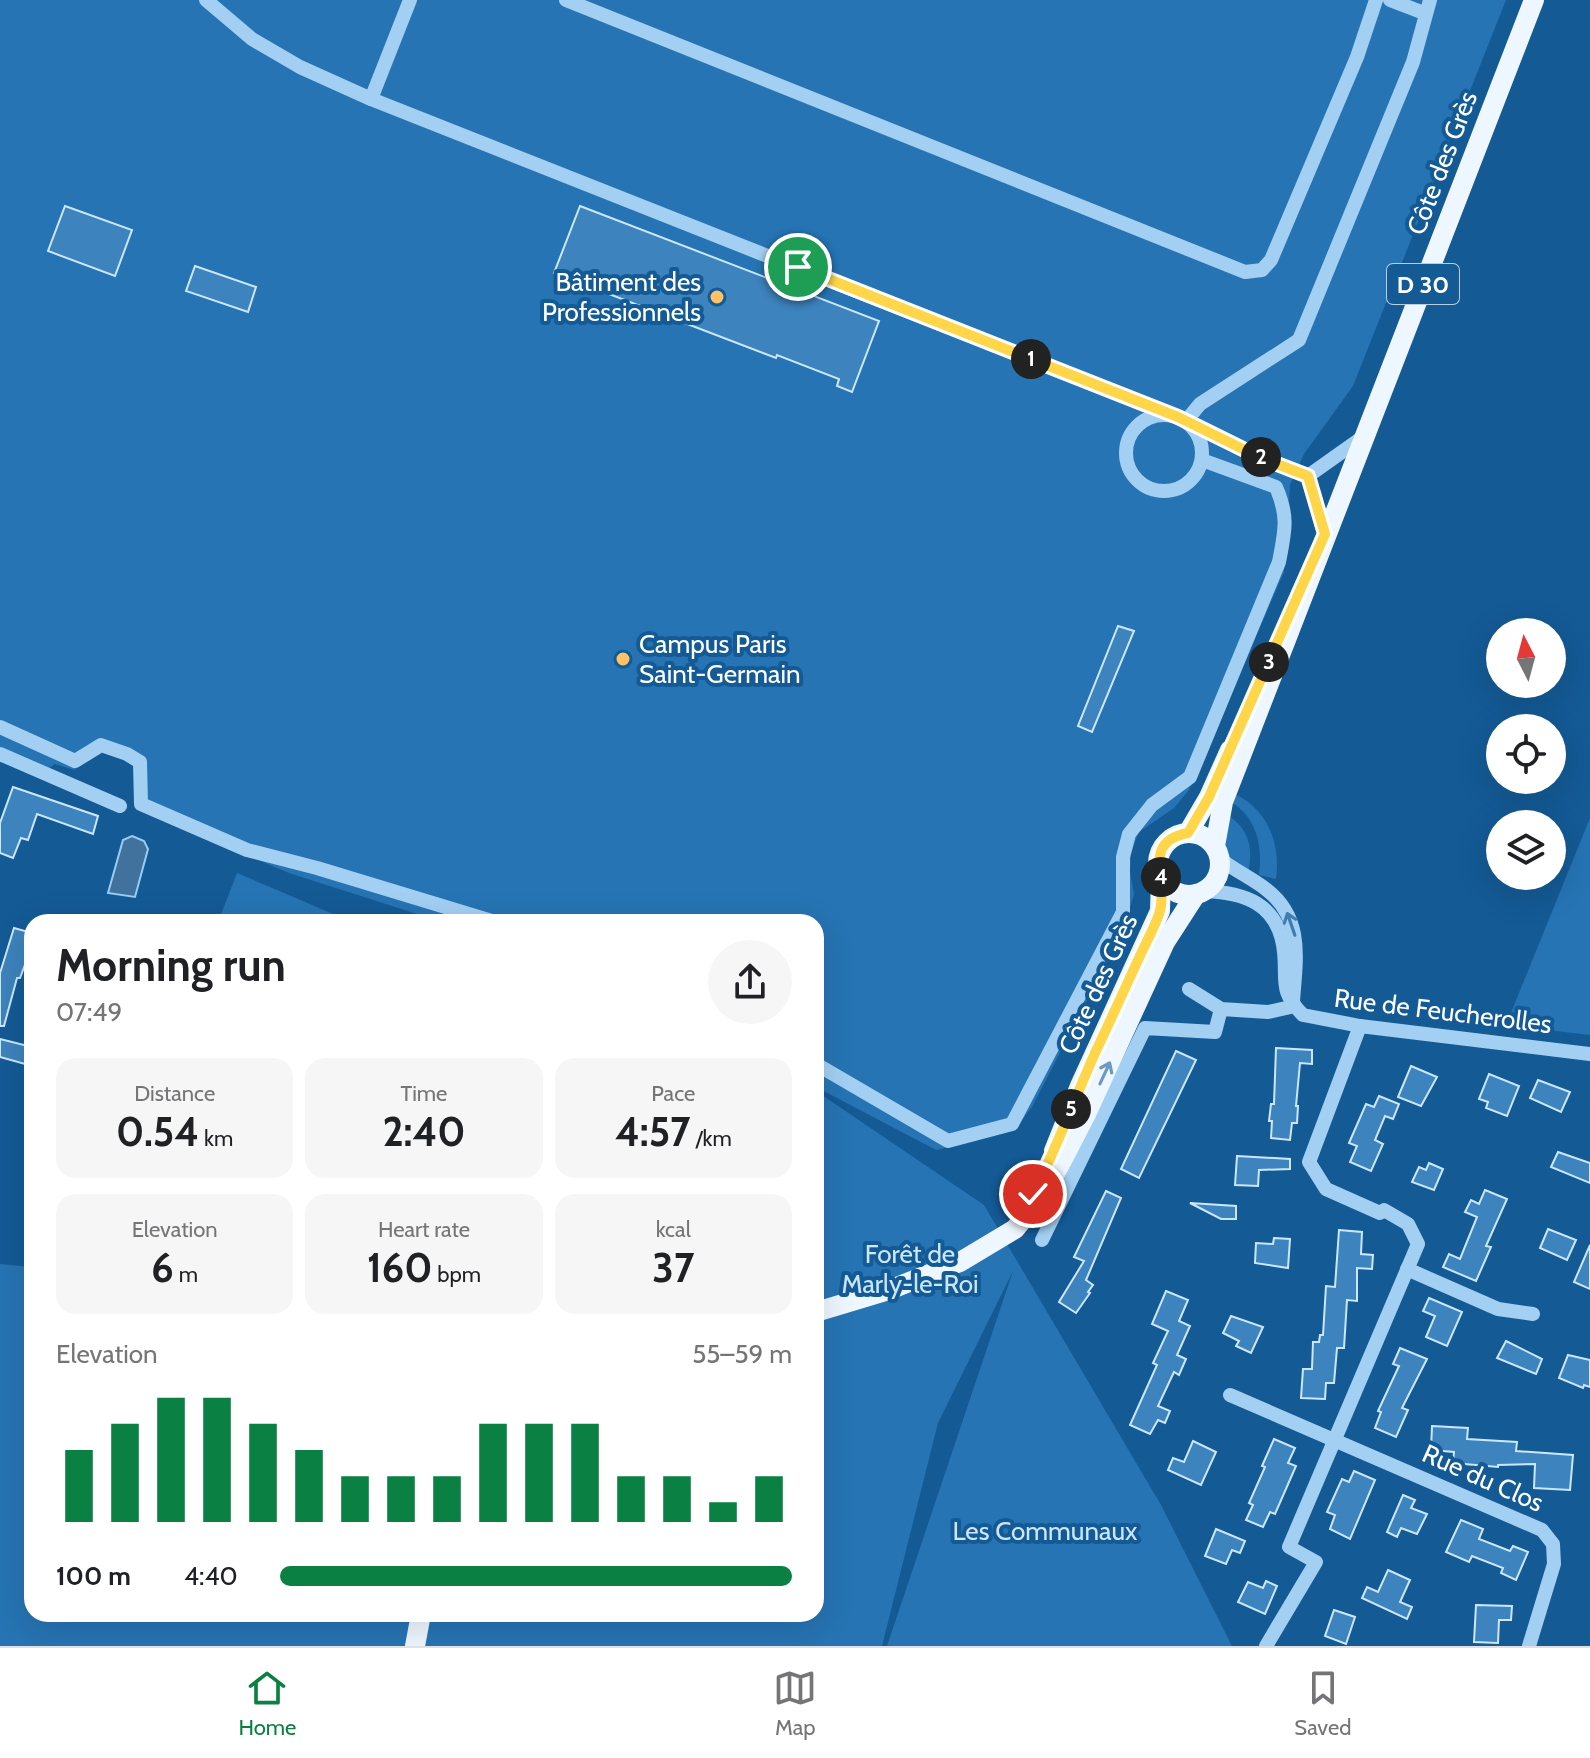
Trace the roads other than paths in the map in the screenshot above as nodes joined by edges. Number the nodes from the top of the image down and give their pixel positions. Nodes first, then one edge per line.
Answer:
1 (206, 0) edge
2 (410, 0) edge
3 (566, 0) edge
4 (1376, 0) edge
5 (1390, 0) edge
6 (1534, 0) edge
7 (1427, 7) edge
8 (371, 99) junction
9 (1169, 415) junction
10 (1186, 421) junction
11 (1363, 437) junction
12 (1202, 460) junction
13 (1308, 476) junction
14 (1325, 534) junction
15 (1312, 568) junction
16 (0, 727) edge
17 (0, 754) edge
18 (120, 806) dead end
19 (1188, 833) junction
20 (1217, 852) junction
21 (1161, 877) junction
22 (1199, 892) junction
23 (469, 914) edge
24 (1189, 989) dead end
25 (1294, 1004) junction
26 (1221, 1009) junction
27 (1360, 1026) junction
28 (1590, 1054) edge
29 (824, 1069) edge
30 (1042, 1240) dead end
31 (960, 1262) junction
32 (1407, 1269) junction
33 (824, 1310) edge
34 (1533, 1314) dead end
35 (1230, 1395) dead end
36 (1336, 1439) junction
37 (420, 1622) edge
38 (415, 1646) edge
39 (1266, 1646) edge
40 (1529, 1646) edge

1 - 8 street
2 - 8 street
3 - 4 street
5 - 7 street
6 - 11 main road, Côte des Grès / D 30
7 - 10 street
8 - 9 street
9 - 10 street
9 - 12 street
10 - 12 street
10 - 13 street
11 - 13 street
11 - 14 main road, Côte des Grès / D 30
12 - 29 street
13 - 14 street
14 - 15 main road, Côte des Grès / D 30
15 - 19 main road, Côte des Grès / D 30
15 - 20 main road, Côte des Grès / D 30
16 - 23 street
17 - 18 street
19 - 20 main road
19 - 21 main road
20 - 22 main road
25 -> 20 street
21 - 22 main road
21 - 31 main road, Côte des Grès
22 - 25 street
31 -> 22 main road, Côte des Grès
24 - 26 street, Rue de Feucherolles
25 - 26 street, Rue de Feucherolles
25 - 27 street, Rue de Feucherolles
26 - 30 street
27 - 28 street, Rue de Feucherolles
27 - 32 street
31 - 33 main road, Côte des Grès
32 - 34 street
32 - 36 street
35 - 36 street, Rue du Clos
36 - 39 street
36 - 40 street, Rue du Clos
37 - 38 main road

